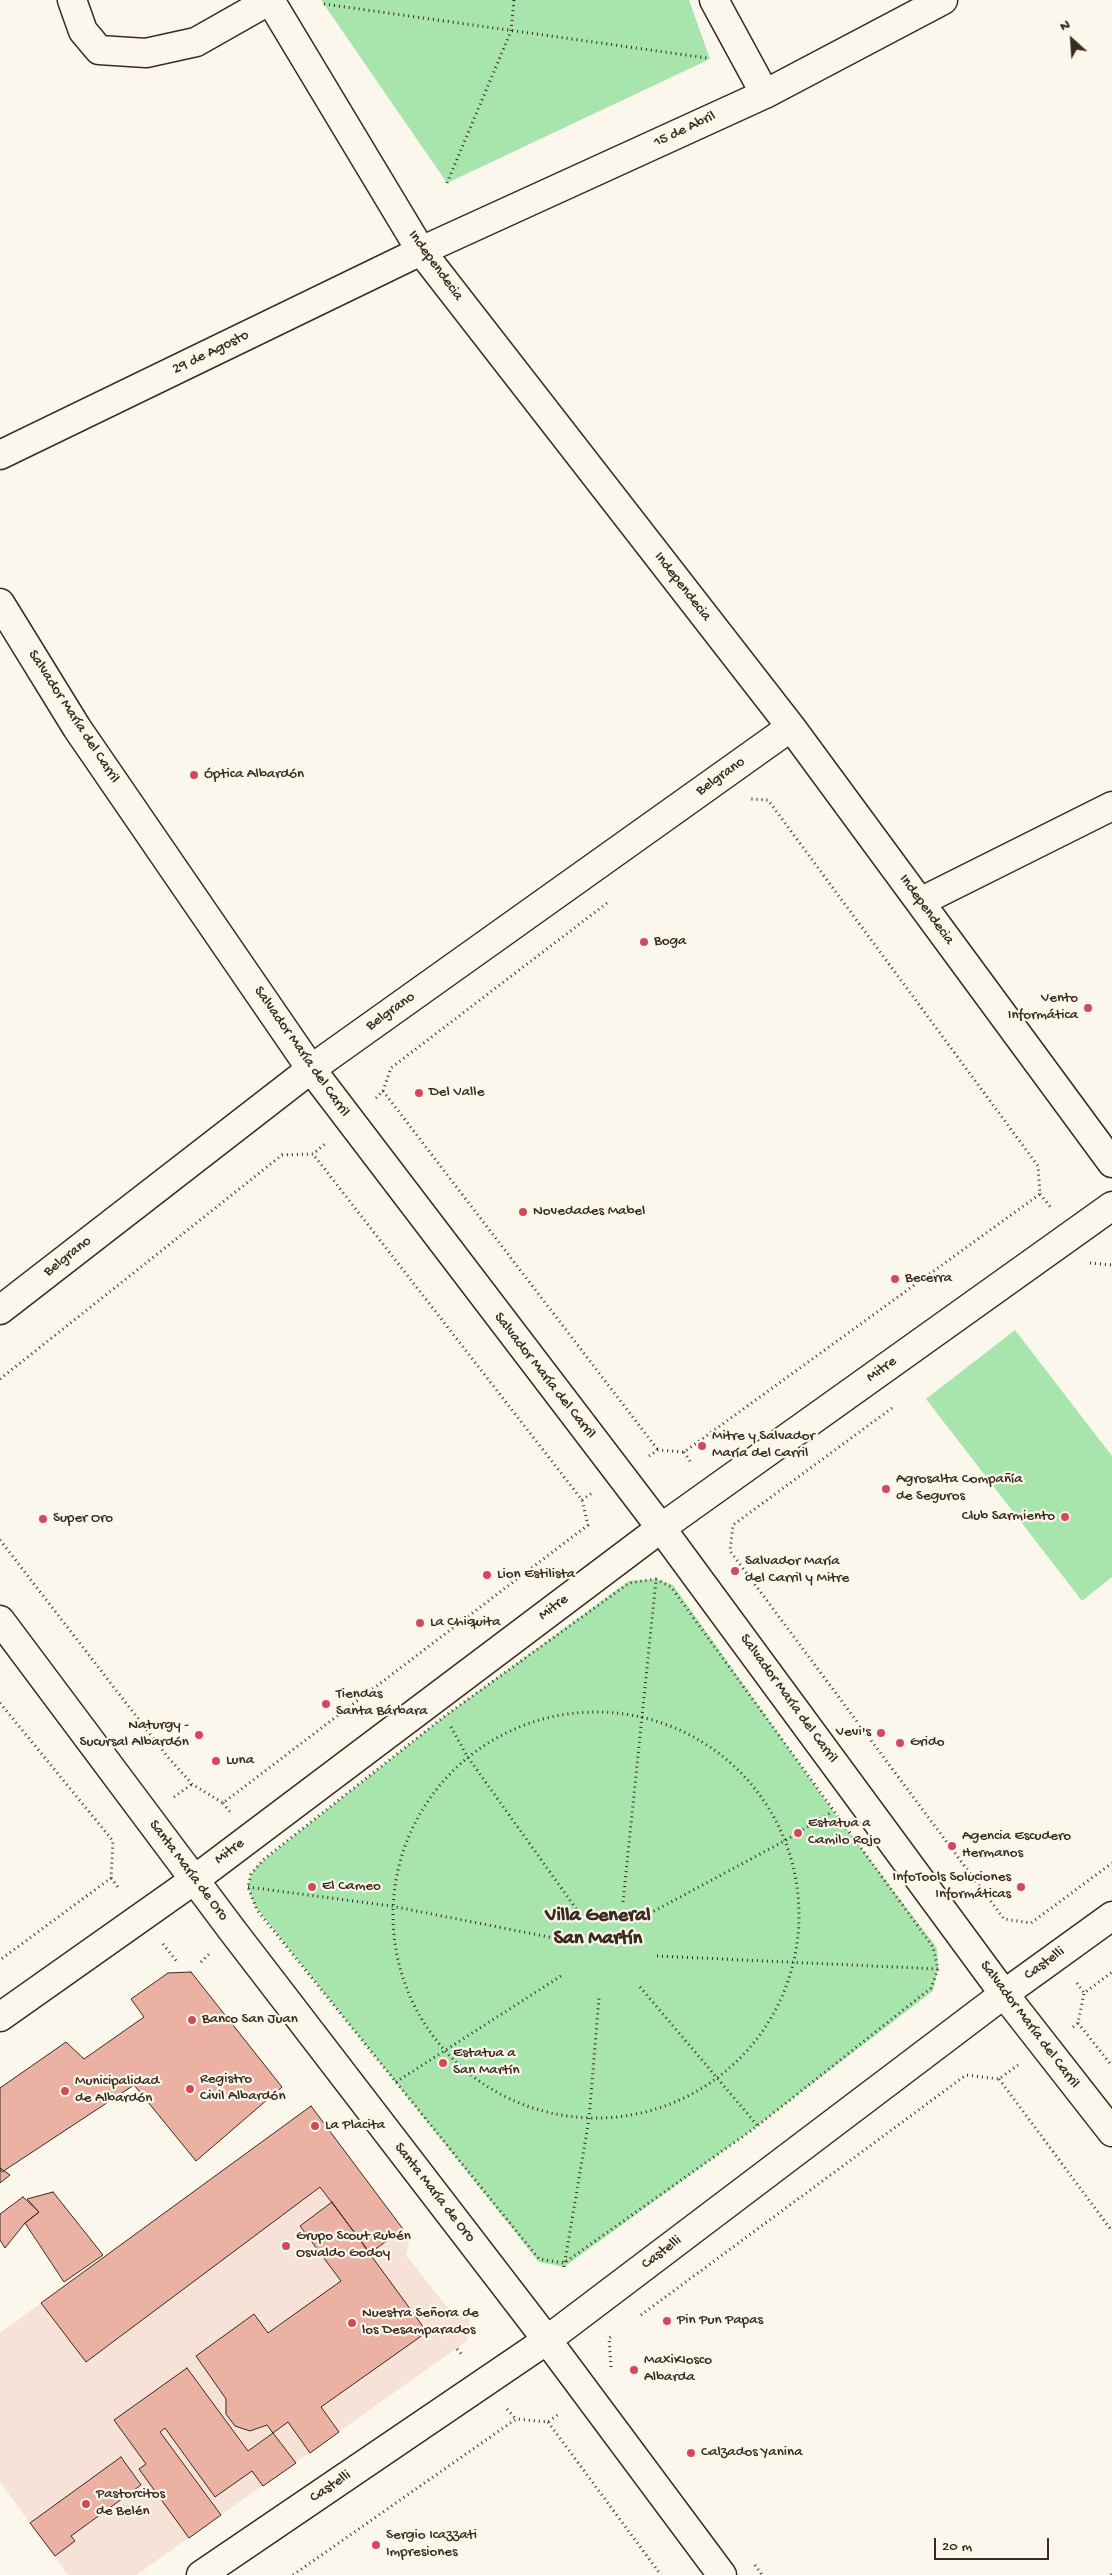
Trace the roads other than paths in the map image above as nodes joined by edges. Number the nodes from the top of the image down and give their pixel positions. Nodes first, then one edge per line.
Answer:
1 (72, 0) edge
2 (270, 0) edge
3 (714, 0) edge
4 (943, 0) edge
5 (765, 94) junction
6 (421, 251) junction
7 (0, 455) edge
8 (0, 603) edge
9 (791, 727) junction
10 (1112, 806) edge
11 (920, 902) junction
12 (311, 1069) junction
13 (1112, 1163) edge
14 (1112, 1206) edge
15 (0, 1310) edge
16 (661, 1528) junction
17 (0, 1620) edge
18 (194, 1880) junction
19 (1112, 1916) edge
20 (1004, 1994) junction
21 (0, 2017) edge
22 (1112, 2132) edge
23 (547, 2340) junction
24 (201, 2575) edge
25 (722, 2575) edge

1 - 2 street
2 - 6 street, Independecia
3 - 5 street
4 - 5 street, 15 de Abril
5 - 6 street, 15 de Abril
6 - 7 street, 29 de Agosto
6 - 9 street, Independecia
8 - 12 street, Salvador María del Carril
9 - 11 street, Independecia
9 - 12 street, Belgrano
10 - 11 street
11 - 13 street, Independecia
12 - 15 street, Belgrano
12 - 16 street, Salvador María del Carril
14 - 16 street, Mitre
16 - 18 street, Mitre
16 - 20 street, Salvador María del Carril
17 - 18 street, Santa María de Oro
18 - 21 street, Mitre
18 - 23 street, Santa María de Oro
19 - 20 street, Castelli
20 - 22 street, Salvador María del Carril
20 - 23 street, Castelli
23 - 24 street, Castelli
23 - 25 street, Santa María de Oro

